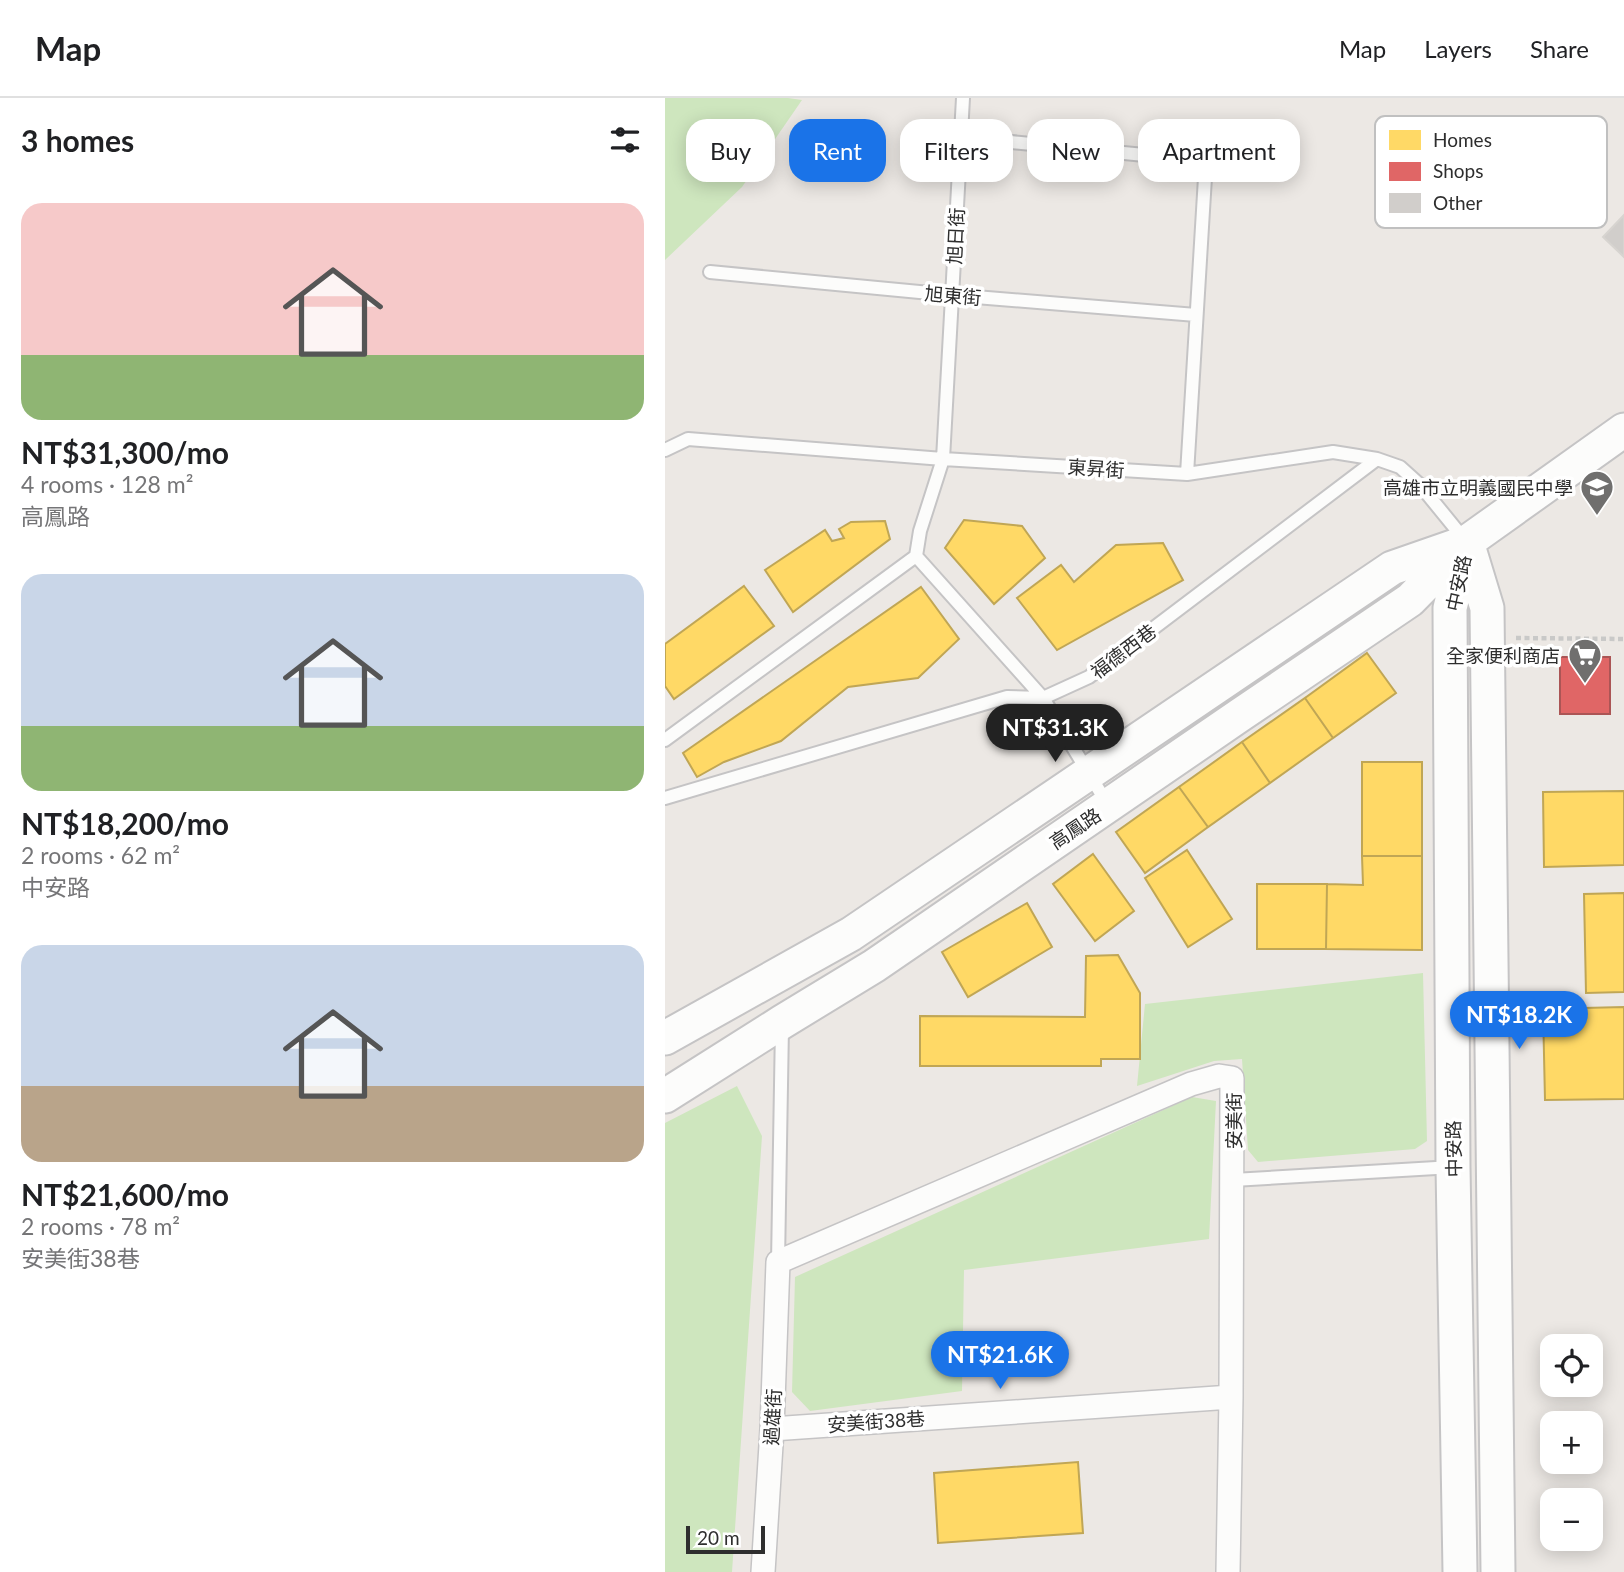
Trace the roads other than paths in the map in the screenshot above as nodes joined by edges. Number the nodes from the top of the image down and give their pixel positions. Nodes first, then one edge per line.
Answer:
1 (963, 98) edge
2 (961, 119) edge
3 (1013, 142) edge
4 (957, 182) edge
5 (710, 272) dead end
6 (951, 295) junction
7 (1196, 315) junction
8 (1624, 430) edge
9 (665, 450) edge
10 (943, 459) junction
11 (1377, 459) junction
12 (1187, 474) junction
13 (1467, 542) junction
14 (916, 556) junction
15 (1043, 698) junction
16 (665, 740) edge
17 (1089, 773) junction
18 (665, 798) edge
19 (1109, 805) junction
20 (782, 1022) junction
21 (665, 1038) edge
22 (666, 1096) edge
23 (1453, 1167) junction
24 (1233, 1180) junction
25 (778, 1262) junction
26 (1231, 1397) junction
27 (772, 1429) junction
28 (763, 1572) edge
29 (1228, 1572) edge
30 (1460, 1572) edge
31 (1498, 1572) edge

1 - 2 lane, 旭日街
3 - 7 lane
4 - 6 lane, 旭日街
5 - 6 lane, 旭東街
6 - 7 lane, 旭東街
6 - 10 lane, 旭日街
7 - 12 lane
8 - 13 street, 高鳳路
9 - 10 lane, 東昇街
10 - 12 lane, 東昇街
10 - 14 lane, 旭日街
11 - 12 lane, 東昇街
11 - 13 lane, 東昇街
11 - 15 lane, 福德西巷
13 - 17 street, 高鳳路
13 - 19 street, 高鳳路
13 - 23 street, 中安路
13 - 31 street, 中安路
14 - 15 lane
14 - 16 lane
15 - 17 lane
15 - 18 lane, 福德西巷
17 - 19 lane
17 - 21 street, 高鳳路
19 - 20 street, 高鳳路
20 - 22 street, 高鳳路
20 - 25 lane
23 - 24 lane
23 - 30 street, 中安路
24 - 25 street, 安美街
24 - 26 street, 安美街
25 - 27 street, 過雄街
26 - 27 street, 安美街38巷
26 - 29 street, 安美街
27 - 28 street, 過雄街

